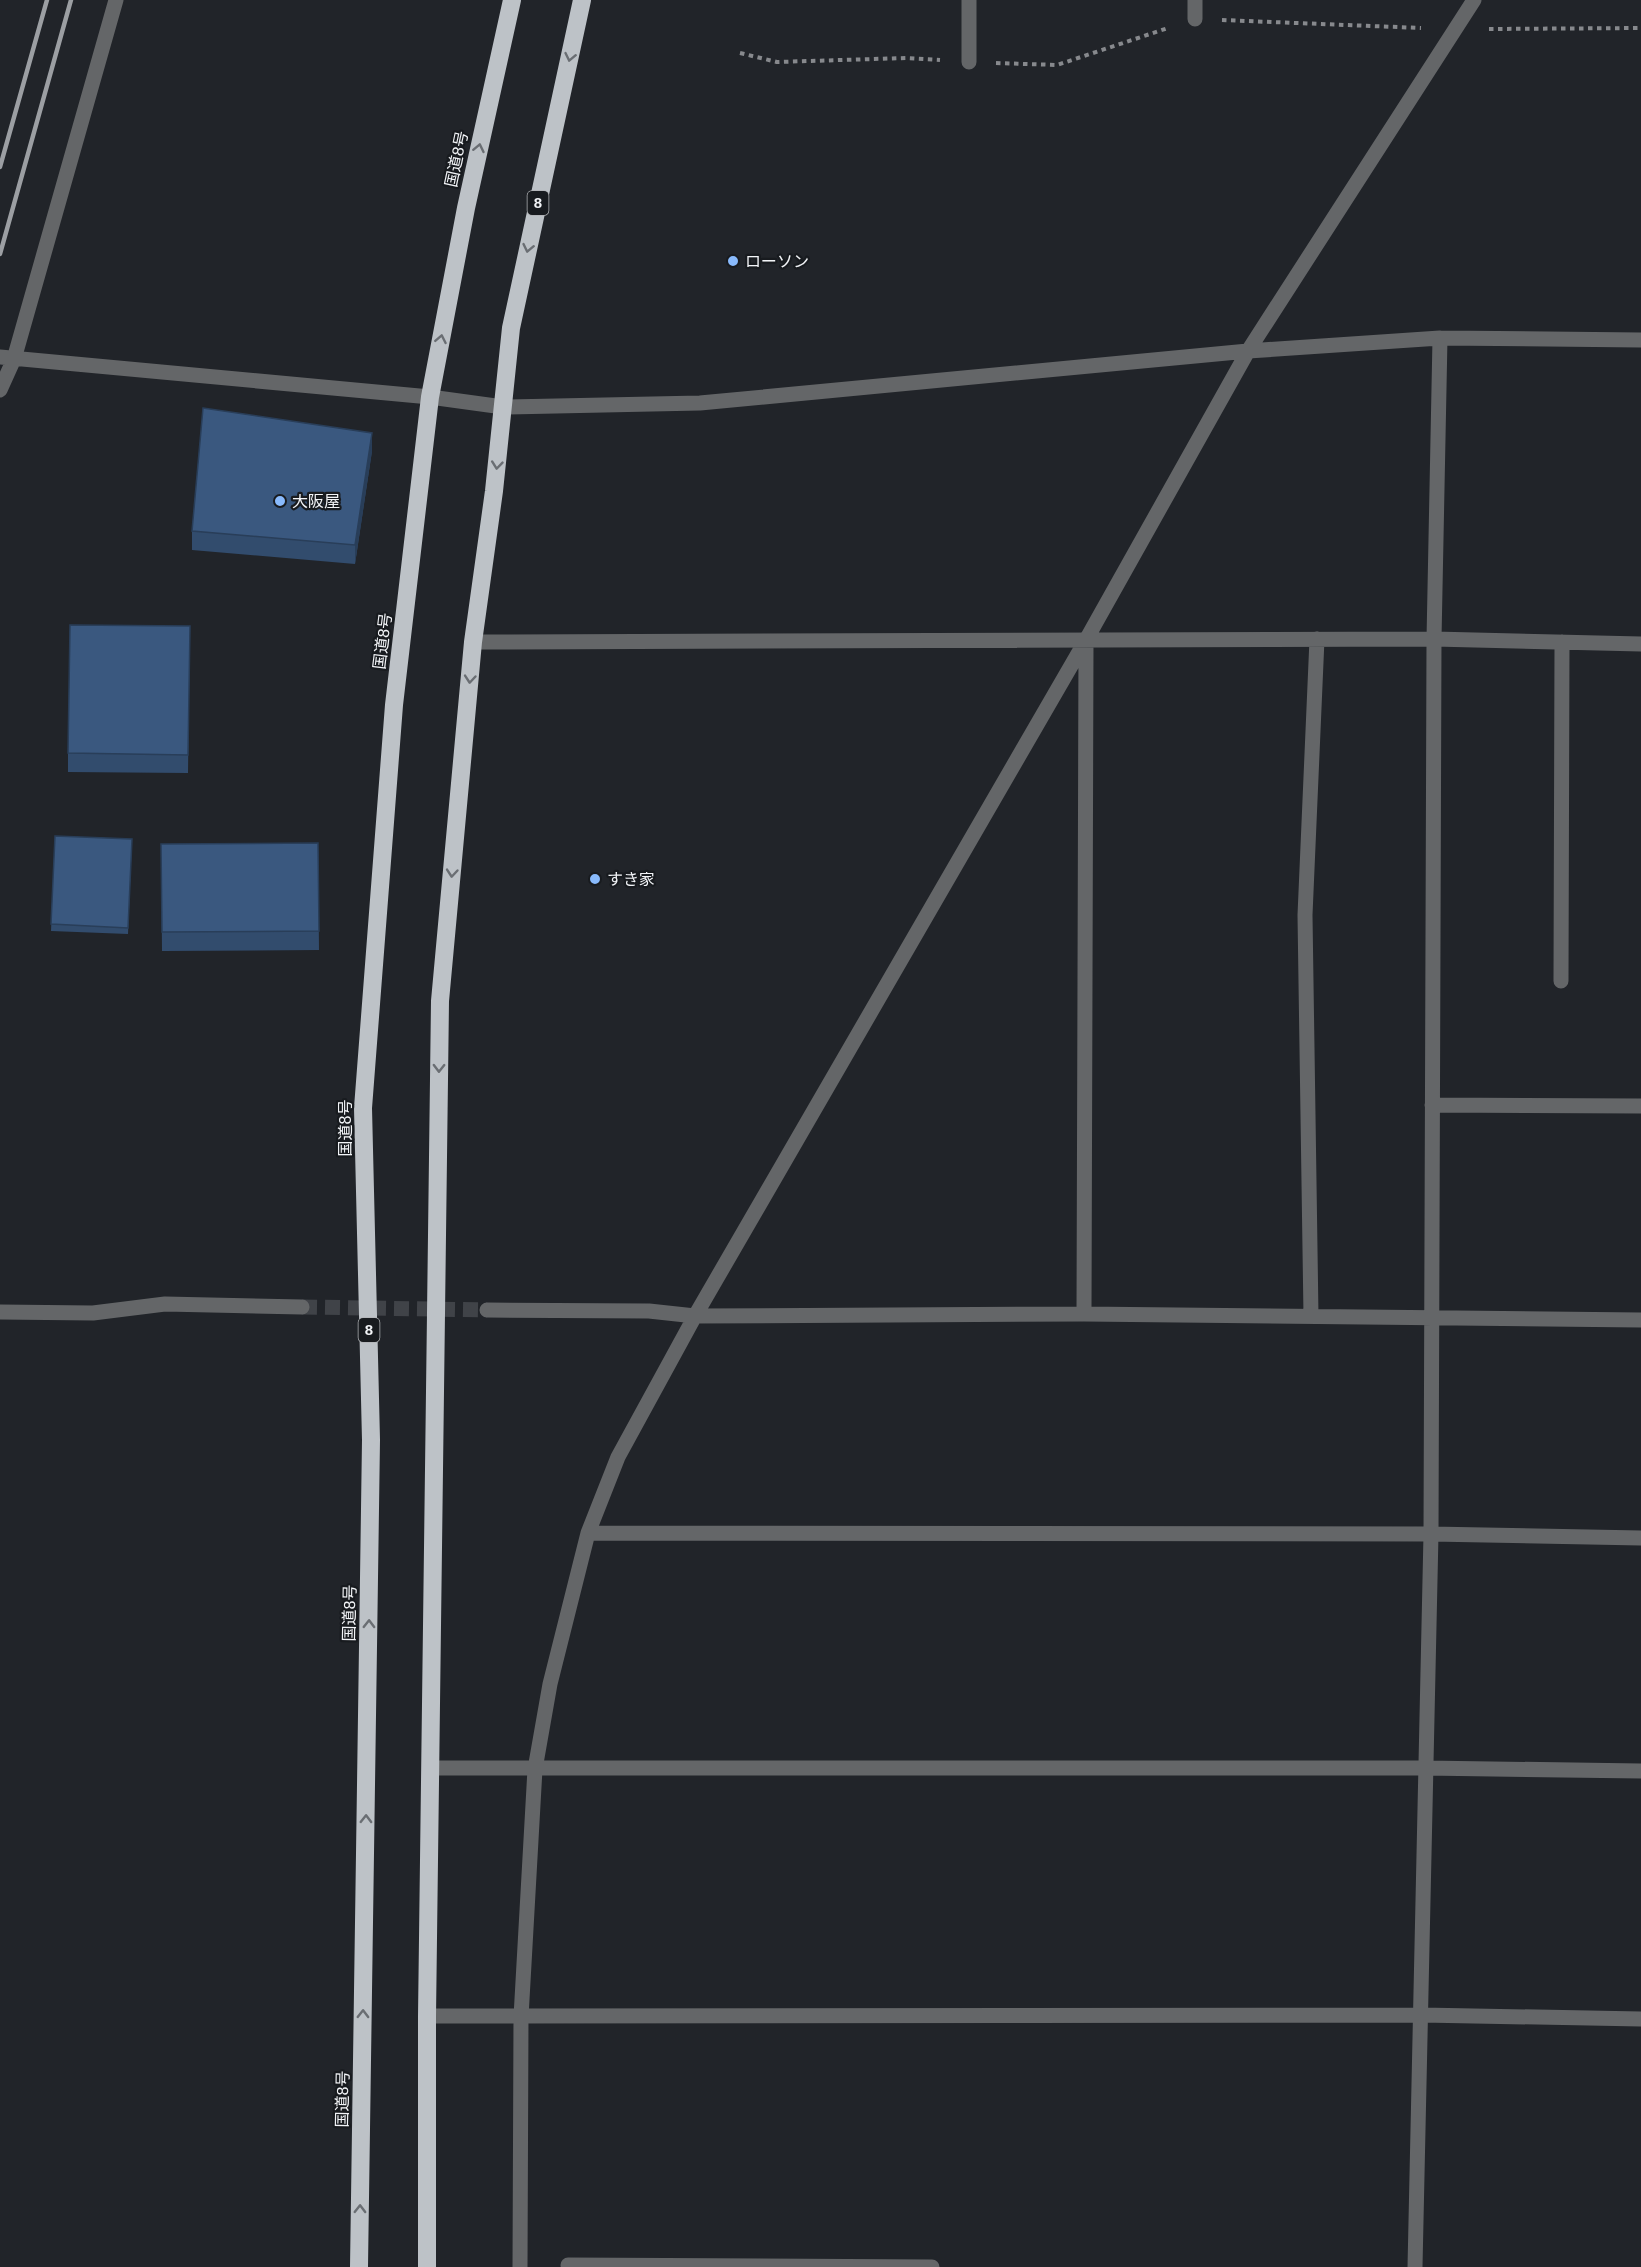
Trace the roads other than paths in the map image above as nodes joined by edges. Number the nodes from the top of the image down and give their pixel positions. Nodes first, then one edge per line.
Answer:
1 (116, 0) edge
2 (512, 0) edge
3 (582, 0) edge
4 (969, 0) edge
5 (1195, 0) edge
6 (1474, 0) edge
7 (1194, 19) dead end
8 (969, 62) dead end
9 (1440, 338) junction
10 (1641, 340) edge
11 (1248, 351) junction
12 (7, 358) edge
13 (0, 390) edge
14 (430, 397) junction
15 (503, 407) junction
16 (1317, 639) junction
17 (1434, 639) junction
18 (1086, 640) junction
19 (473, 642) junction
20 (1562, 642) junction
21 (1641, 644) edge
22 (1561, 981) dead end
23 (1432, 1104) junction
24 (1641, 1106) edge
25 (302, 1307) tunnel mouth
26 (487, 1310) tunnel mouth
27 (0, 1312) edge
28 (1084, 1314) junction
29 (695, 1316) junction
30 (1311, 1316) junction
31 (1431, 1317) junction
32 (1641, 1320) edge
33 (588, 1533) junction
34 (1431, 1534) junction
35 (1641, 1538) edge
36 (430, 1768) junction
37 (535, 1768) junction
38 (1425, 1768) junction
39 (1641, 1771) edge
40 (1422, 2014) junction
41 (427, 2016) junction
42 (521, 2017) junction
43 (1641, 2019) edge
44 (568, 2265) dead end
45 (359, 2267) edge
46 (427, 2267) edge
47 (520, 2267) edge
48 (932, 2267) edge
49 (1415, 2267) edge

1 - 12 street
14 -> 2 highway, 国道8号 / 8
3 -> 15 highway, 8
4 - 8 street
5 - 7 street
6 - 11 street
9 - 10 street
9 - 11 street
9 - 17 street
11 - 15 street
11 - 18 street
12 - 13 street
12 - 14 street
14 - 15 street
45 -> 14 highway, 国道8号 / 8
15 -> 19 highway, 8
16 - 17 street
16 - 18 street
16 - 30 street
17 - 20 street
17 - 23 street
18 - 19 street
18 - 28 street
18 - 29 street
19 -> 36 highway, 8
20 - 21 street
20 - 22 street
23 - 24 street
23 - 31 street
25 - 27 street
26 - 29 street
28 - 29 street
28 - 30 street
29 - 33 street
30 - 31 street
31 - 32 street
31 - 34 street
33 - 34 street
33 - 37 street
34 - 35 street
34 - 38 street
36 - 37 street
36 - 41 highway, 8
37 - 38 street
37 - 42 street
38 - 39 street
38 - 40 street
40 - 42 street
40 - 43 street
40 - 49 street
41 - 42 street
41 - 46 highway, 8
42 - 47 street
44 - 48 street

